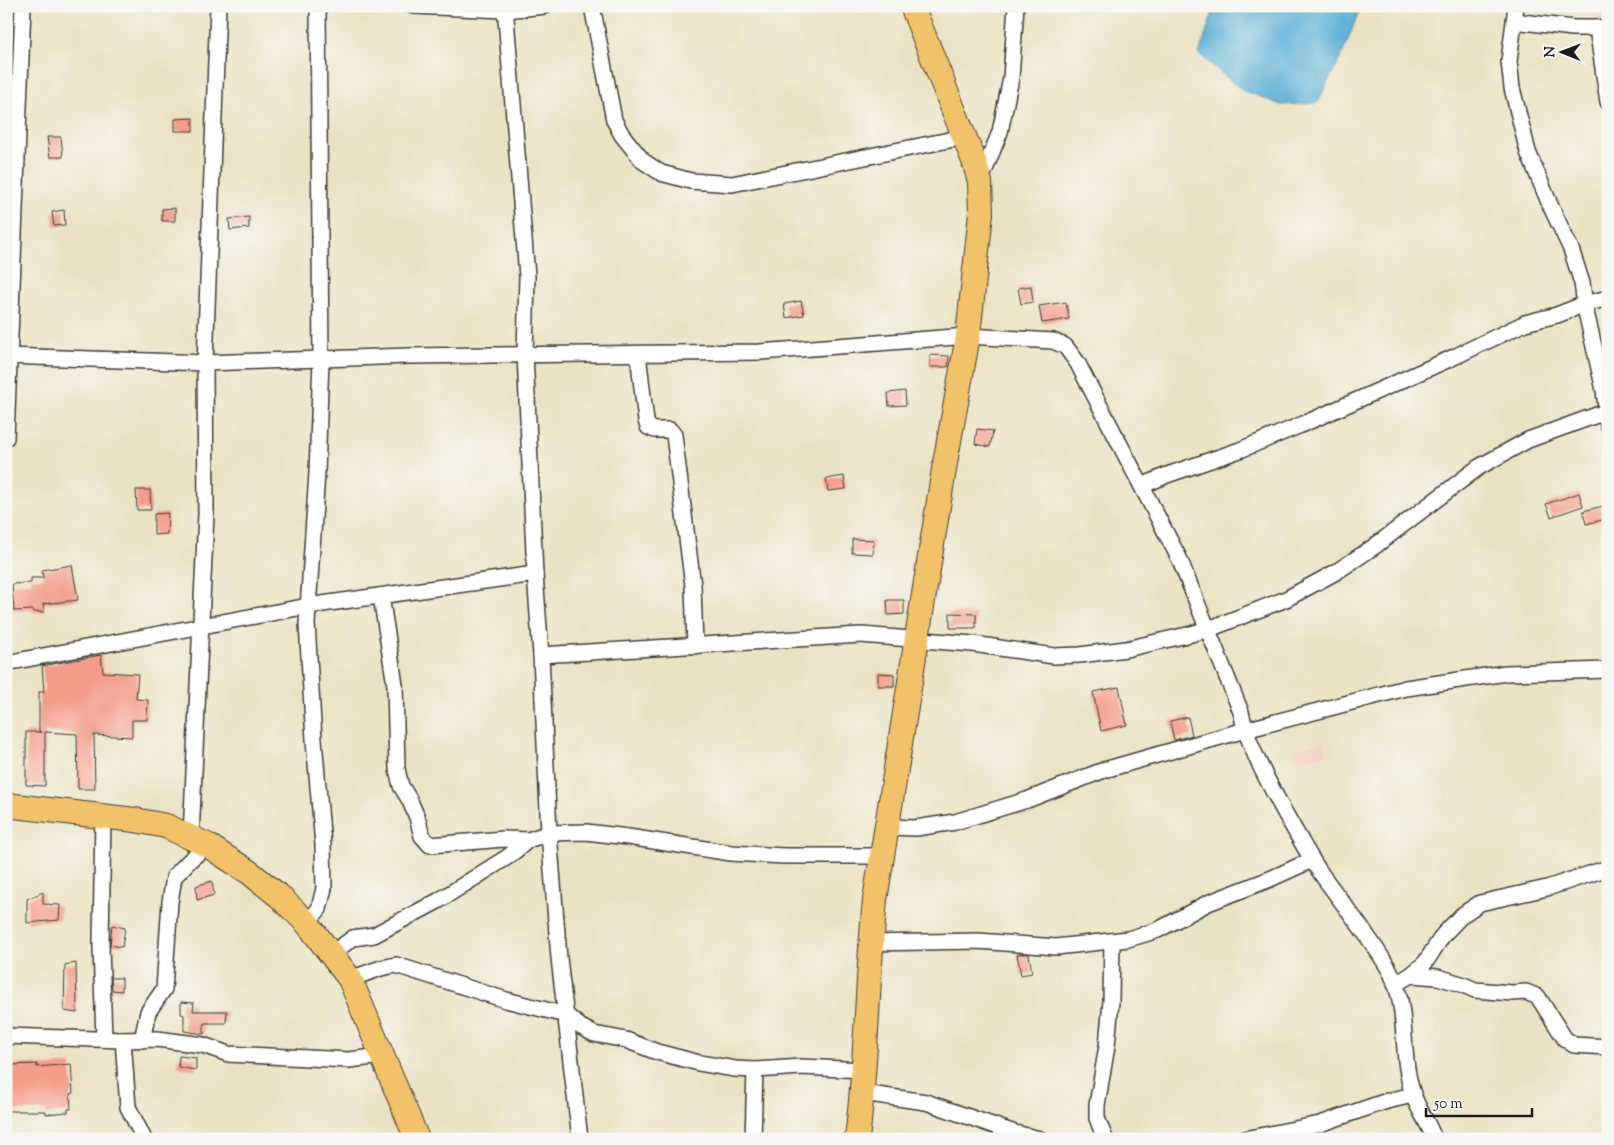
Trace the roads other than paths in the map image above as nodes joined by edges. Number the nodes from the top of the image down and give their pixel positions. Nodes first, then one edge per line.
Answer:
1 (23, 6) edge
2 (218, 6) edge
3 (318, 6) edge
4 (413, 6) edge
5 (544, 6) edge
6 (592, 6) edge
7 (912, 6) edge
8 (1016, 6) edge
9 (505, 8) edge
10 (1515, 14) edge
11 (1603, 28) edge
12 (1608, 102) edge
13 (964, 137) junction
14 (980, 182) junction
15 (1608, 298) edge
16 (1585, 304) junction
17 (968, 336) junction
18 (525, 354) junction
19 (638, 354) junction
20 (7, 356) edge
21 (321, 359) junction
22 (205, 363) junction
23 (1607, 416) edge
24 (6, 438) edge
25 (1142, 486) junction
26 (535, 574) junction
27 (381, 596) junction
28 (308, 606) junction
29 (201, 626) junction
30 (1209, 629) junction
31 (916, 639) junction
32 (694, 646) junction
33 (541, 655) junction
34 (6, 663) edge
35 (1608, 670) edge
36 (1245, 730) junction
37 (6, 804) edge
38 (103, 815) junction
39 (887, 827) junction
40 (549, 833) junction
41 (528, 840) junction
42 (199, 841) junction
43 (883, 856) junction
44 (1312, 860) junction
45 (1608, 868) edge
46 (307, 923) junction
47 (1112, 941) junction
48 (870, 943) junction
49 (331, 954) junction
50 (1411, 976) junction
51 (350, 979) junction
52 (1395, 984) junction
53 (566, 1015) junction
54 (6, 1036) edge
55 (104, 1040) junction
56 (122, 1040) junction
57 (142, 1040) junction
58 (1608, 1046) edge
59 (382, 1056) junction
60 (755, 1070) junction
61 (864, 1070) junction
62 (862, 1094) junction
63 (1413, 1094) junction
64 (144, 1139) edge
65 (417, 1139) edge
66 (580, 1139) edge
67 (752, 1139) edge
68 (857, 1139) edge
69 (1040, 1139) edge
70 (1105, 1139) edge
71 (1245, 1139) edge
72 (1434, 1139) edge

1 - 20 street
2 - 22 street
3 - 21 street
4 - 9 street
5 - 9 street
6 - 13 street
7 - 13 main road
8 - 14 street
9 - 18 street
10 - 11 street
10 - 16 street
11 - 12 street
13 - 14 main road
14 - 17 main road
15 - 16 street
16 - 23 street
16 - 25 street
17 - 19 street
17 - 25 street
17 - 31 main road
18 - 19 street
18 - 21 street
18 - 26 street
19 - 32 street
20 - 22 street
20 - 24 street
21 - 22 street
21 - 28 street
22 - 29 street
23 - 30 street
25 - 30 street
26 - 27 street
26 - 33 street
27 - 28 street
27 - 41 street
28 - 29 street
28 - 46 street
29 - 34 street
29 - 42 street
30 - 31 street
30 - 36 street
31 - 32 street
31 - 39 main road
32 - 33 street
33 - 40 street
35 - 36 street
36 - 39 street
36 - 44 street
37 - 38 main road
38 - 42 main road
38 - 55 street
39 - 43 main road
40 - 41 street
40 - 43 street
40 - 53 street
41 - 49 street
42 - 46 main road
42 - 57 street
43 - 48 main road
44 - 47 street
44 - 52 street
45 - 50 street
46 - 49 main road
47 - 48 street
47 - 70 street
48 - 61 main road
49 - 51 main road
50 - 52 street
50 - 58 street
51 - 53 street
51 - 59 main road
52 - 63 street
53 - 60 street
53 - 66 street
54 - 55 street
55 - 56 street
56 - 57 street
56 - 64 street
57 - 59 street
59 - 65 main road
60 - 61 street
60 - 67 street
61 - 62 main road
62 - 68 main road
62 - 69 street
63 - 71 street
63 - 72 street

